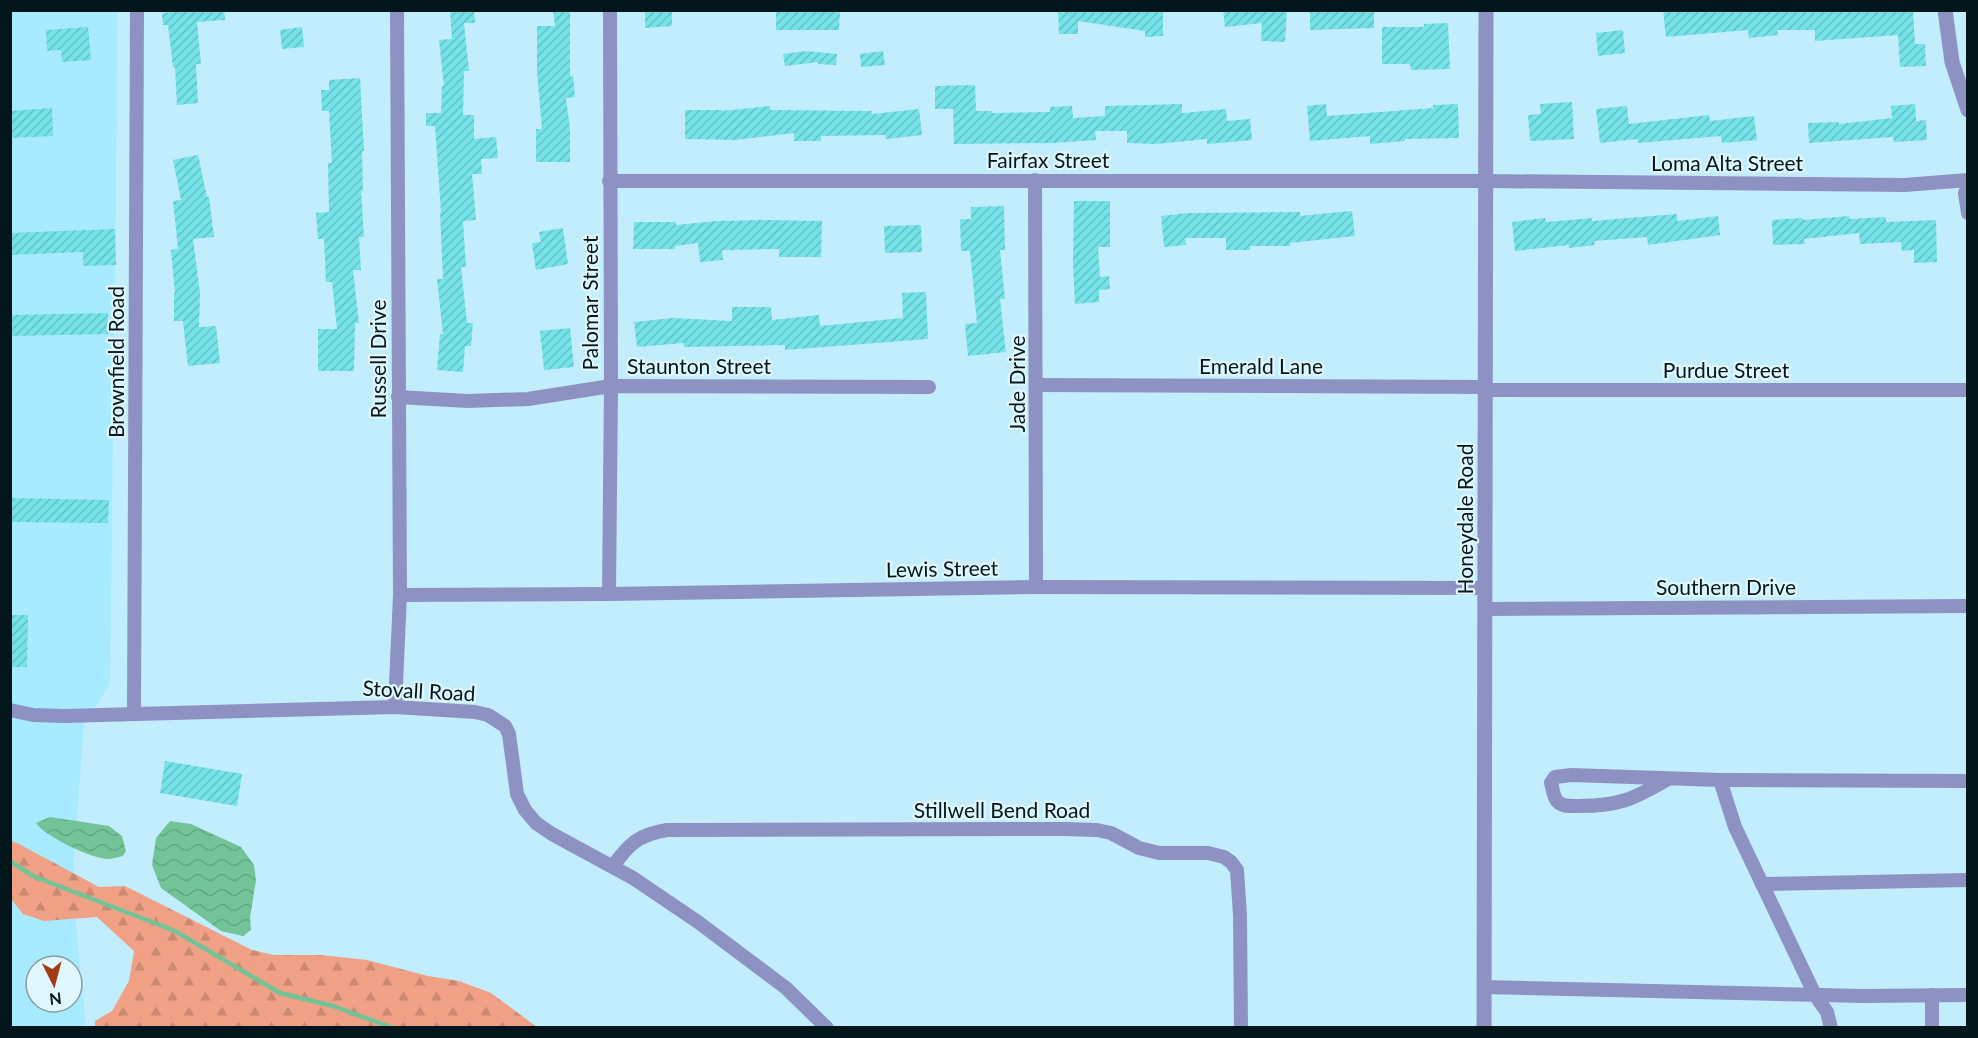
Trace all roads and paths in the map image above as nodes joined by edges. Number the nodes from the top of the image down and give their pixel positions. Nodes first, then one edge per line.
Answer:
1 (136, 10) edge
2 (397, 10) edge
3 (610, 10) edge
4 (1486, 10) edge
5 (1945, 10) edge
6 (1968, 110) edge
7 (1035, 180) junction
8 (1968, 180) edge
9 (609, 181) junction
10 (1486, 181) junction
11 (1968, 186) edge
12 (1968, 213) edge
13 (611, 386) junction
14 (1037, 386) junction
15 (929, 387) dead end
16 (1485, 387) junction
17 (1968, 390) edge
18 (398, 397) junction
19 (1036, 587) junction
20 (1485, 588) junction
21 (609, 594) junction
22 (400, 595) junction
23 (1968, 606) edge
24 (1485, 609) junction
25 (395, 707) junction
26 (10, 710) edge
27 (134, 714) junction
28 (1668, 779) junction
29 (1720, 780) junction
30 (1968, 781) edge
31 (613, 866) junction
32 (1968, 880) edge
33 (1762, 885) junction
34 (1484, 987) junction
35 (1815, 995) junction
36 (1932, 995) junction
37 (1968, 995) edge
38 (827, 1028) edge
39 (1241, 1028) edge
40 (1484, 1028) edge
41 (1831, 1028) edge
42 (1932, 1028) edge

1 - 27 street, Brownfield Road
2 - 18 street, Russell Drive
3 - 9 street, Palomar Street
4 - 10 street, Honeydale Road
5 - 6 street
7 - 9 street, Fairfax Street
7 - 10 street, Fairfax Street
7 - 14 street, Jade Drive
8 - 10 street, Loma Alta Street
9 - 13 street, Palomar Street
10 - 16 street, Honeydale Road
11 - 12 street
13 - 15 street, Staunton Street
13 - 18 street, Staunton Street
13 - 21 street, Palomar Street
14 - 16 street, Emerald Lane
14 - 19 street, Jade Drive
16 - 17 street, Purdue Street
16 - 20 street, Honeydale Road
18 - 22 street, Russell Drive
19 - 20 street, Lewis Street
19 - 21 street, Lewis Street
20 - 24 street, Honeydale Road
21 - 22 street, Lewis Street
22 - 25 street, Russell Drive
23 - 24 street, Southern Drive
24 - 34 street, Honeydale Road
25 - 27 street, Stovall Road
25 - 31 street, Stovall Road
26 - 27 street, Stovall Road
28 - 28 street
28 - 29 street
29 - 30 street
29 - 33 street
31 - 38 street, Stovall Road
31 - 39 street, Stillwell Bend Road
32 - 33 street
33 - 35 street
34 - 35 street
34 - 40 street, Honeydale Road
35 - 36 street
35 - 41 street
36 - 37 street
36 - 42 street

